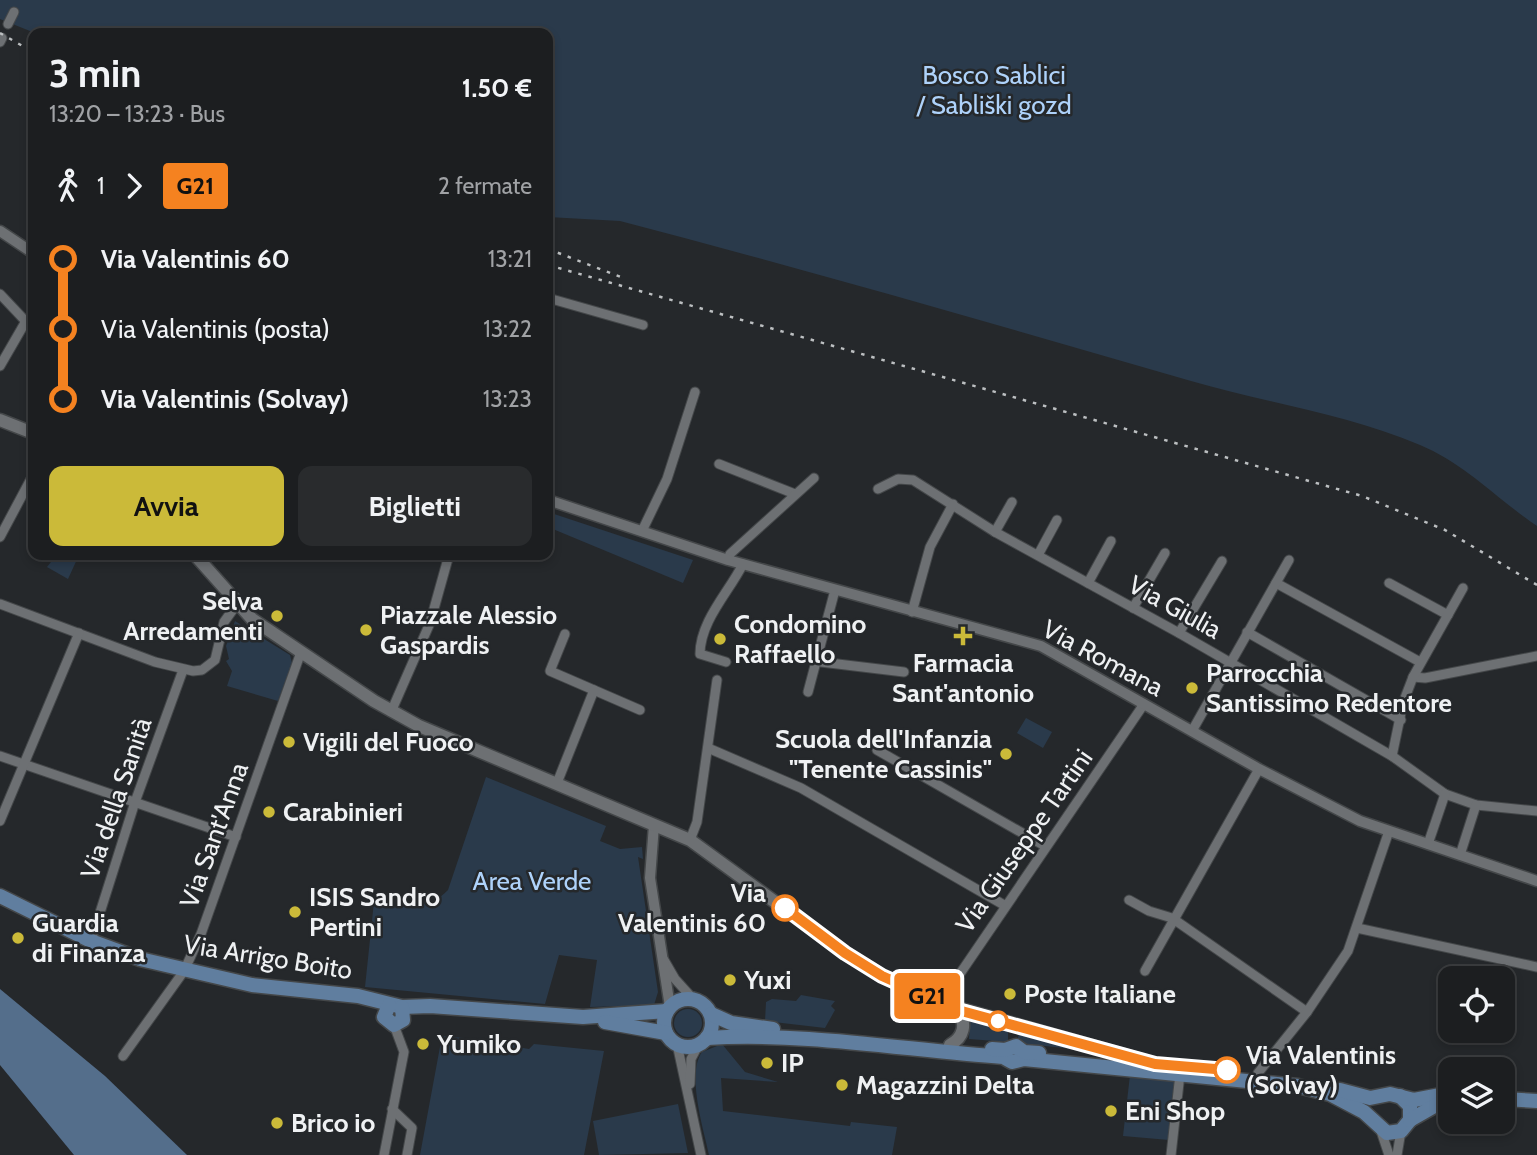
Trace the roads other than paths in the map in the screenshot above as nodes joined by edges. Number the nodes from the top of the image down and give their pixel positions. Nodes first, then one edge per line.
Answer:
1 (14, 12) dead end
2 (8, 24) dead end
3 (0, 231) edge
4 (28, 250) edge
5 (0, 294) edge
6 (553, 299) edge
7 (26, 321) junction
8 (28, 323) edge
9 (643, 326) dead end
10 (0, 366) edge
11 (695, 392) dead end
12 (0, 420) edge
13 (28, 431) edge
14 (719, 464) dead end
15 (814, 478) dead end
16 (28, 484) edge
17 (878, 489) dead end
18 (795, 494) junction
19 (553, 502) edge
20 (1012, 502) dead end
21 (953, 504) junction
22 (1057, 520) dead end
23 (642, 531) junction
24 (995, 532) junction
25 (0, 537) edge
26 (1111, 541) dead end
27 (1165, 554) dead end
28 (1038, 555) junction
29 (728, 559) junction
30 (199, 560) edge
31 (448, 560) edge
32 (1289, 560) dead end
33 (1222, 561) dead end
34 (743, 564) junction
35 (1088, 583) junction
36 (1276, 583) junction
37 (1389, 583) dead end
38 (1463, 588) dead end
39 (835, 590) junction
40 (0, 604) edge
41 (237, 604) junction
42 (1133, 608) junction
43 (912, 612) junction
44 (1448, 615) junction
45 (1247, 632) junction
46 (79, 633) junction
47 (1179, 633) junction
48 (565, 634) dead end
49 (301, 652) junction
50 (818, 654) junction
51 (1537, 656) edge
52 (726, 662) dead end
53 (1229, 662) junction
54 (1420, 662) junction
55 (183, 670) junction
56 (904, 672) dead end
57 (1413, 677) junction
58 (718, 680) dead end
59 (594, 691) junction
60 (808, 692) dead end
61 (1144, 705) junction
62 (640, 710) dead end
63 (391, 712) junction
64 (1401, 720) junction
65 (1192, 731) junction
66 (708, 748) junction
67 (877, 750) dead end
68 (1392, 756) junction
69 (0, 757) edge
70 (23, 764) junction
71 (1259, 769) junction
72 (557, 783) junction
73 (1445, 794) junction
74 (135, 802) junction
75 (1476, 805) junction
76 (1537, 811) edge
77 (0, 821) edge
78 (654, 825) junction
79 (1389, 831) junction
80 (236, 837) junction
81 (690, 841) junction
82 (1428, 844) junction
83 (1045, 846) junction
84 (1460, 855) junction
85 (1537, 881) edge
86 (0, 896) edge
87 (1129, 900) dead end
88 (1004, 905) junction
89 (1172, 918) junction
90 (1357, 928) junction
91 (91, 940) junction
92 (663, 959) junction
93 (1537, 967) edge
94 (184, 971) junction
95 (1145, 971) dead end
96 (694, 1000) junction
97 (940, 1003) junction
98 (669, 1009) junction
99 (958, 1010) junction
100 (1307, 1012) junction
101 (396, 1014) junction
102 (710, 1014) junction
103 (583, 1017) junction
104 (1011, 1025) junction
105 (666, 1033) junction
106 (703, 1041) junction
107 (677, 1044) junction
108 (950, 1045) junction
109 (1013, 1053) junction
110 (122, 1056) dead end
111 (1155, 1068) junction
112 (1258, 1073) junction
113 (1180, 1074) junction
114 (689, 1093) junction
115 (1438, 1095) edge
116 (1401, 1096) junction
117 (1381, 1097) junction
118 (1515, 1100) edge
119 (1537, 1101) edge
120 (1438, 1104) edge
121 (392, 1110) junction
122 (1377, 1126) junction
123 (1406, 1126) junction
124 (383, 1155) edge
125 (407, 1155) edge
126 (701, 1155) edge
127 (1171, 1155) edge
128 (1389, 1155) edge
129 (1396, 1155) edge

1 - 2 street
3 - 4 street
5 - 7 street
6 - 9 street
7 - 8 street
7 - 10 street
11 - 23 street
12 - 13 main road
14 - 18 street
15 - 18 street
16 - 25 street
17 - 21 street, Via Giulia
18 - 29 street
19 - 23 street, Via Romana
20 - 24 street
21 - 24 street, Via Giulia
21 - 43 street
22 - 28 street
23 - 29 street, Via Romana
24 - 28 street, Via Giulia
26 - 35 street
27 - 42 street
28 - 35 street, Via Giulia
29 - 34 street, Via Romana
30 - 41 main road
31 - 63 street
32 - 36 street
33 - 47 street
34 - 39 street, Via Romana
34 - 52 street
35 - 42 street, Via Giulia
36 - 45 street
36 - 54 street
37 - 44 street
38 - 44 street
39 - 43 street, Via Romana
39 - 50 street
40 - 46 street
41 - 49 main road
41 - 55 street
42 - 47 street, Via Giulia
43 - 61 street, Via Romana
44 - 54 street
45 - 53 street
45 - 64 street
46 - 55 street
46 - 70 street
47 - 53 street, Via Giulia
48 - 59 street
49 - 63 main road
49 - 80 street, Via Sant'Anna
50 - 56 street
50 - 60 street
51 - 57 street
53 - 65 street
53 - 68 street, Via Giulia
54 - 57 street
55 - 74 street, Via della Sanità
57 - 64 street
58 - 66 street
59 - 62 street
59 - 72 street
61 - 65 street, Via Romana
61 - 83 street, Via Giuseppe Tartini
63 - 72 main road
64 - 68 street
65 - 71 street, Via Romana
66 - 81 street
66 - 88 street
67 - 83 street
68 - 73 street, Via Giulia
69 - 70 street
70 - 74 street
70 - 77 street
71 - 79 street, Via Romana
71 - 89 street
72 - 78 main road
73 - 75 street, Via Giulia
73 - 82 street
74 - 80 street
74 - 91 street, Via della Sanità
75 - 76 street, Via Giulia
75 - 84 street
78 - 81 main road
78 - 92 street
79 - 82 street, Via Romana
79 - 90 street
80 - 94 street, Via Sant'Anna
81 - 97 main road
82 - 84 street, Via Romana
83 - 88 street, Via Giuseppe Tartini
84 - 85 street, Via Romana
86 - 91 main road, Via Arrigo Boito
87 - 89 street
88 - 97 street, Via Giuseppe Tartini
89 - 95 street
89 - 100 street
90 - 93 street
90 - 100 street
91 - 94 main road, Via Arrigo Boito
92 - 96 street
92 - 98 street
94 - 101 main road, Via Arrigo Boito
94 - 110 street, Via Sant'Anna
96 - 98 main road, Via Arrigo Boito
96 - 102 main road
97 - 99 main road
98 - 103 main road, Via Arrigo Boito
98 - 105 main road
99 - 104 main road
99 - 108 main road
100 - 112 street
101 - 103 main road, Via Arrigo Boito
101 - 121 street
102 - 106 main road
102 - 108 main road
103 - 105 main road, Via Arrigo Boito
104 - 109 main road
104 - 111 main road
105 - 107 main road
106 - 107 main road
106 - 109 main road
106 - 114 street
107 - 114 street
108 - 109 main road
109 - 111 main road
111 - 112 main road
111 - 113 main road
112 - 117 main road
113 - 122 main road
113 - 127 street
114 - 126 street
115 - 116 main road
116 - 117 main road
116 - 123 main road
117 - 122 main road
118 - 119 main road
120 - 123 main road
121 - 124 street
121 - 125 street
122 - 123 main road
122 - 128 street
123 - 129 street

